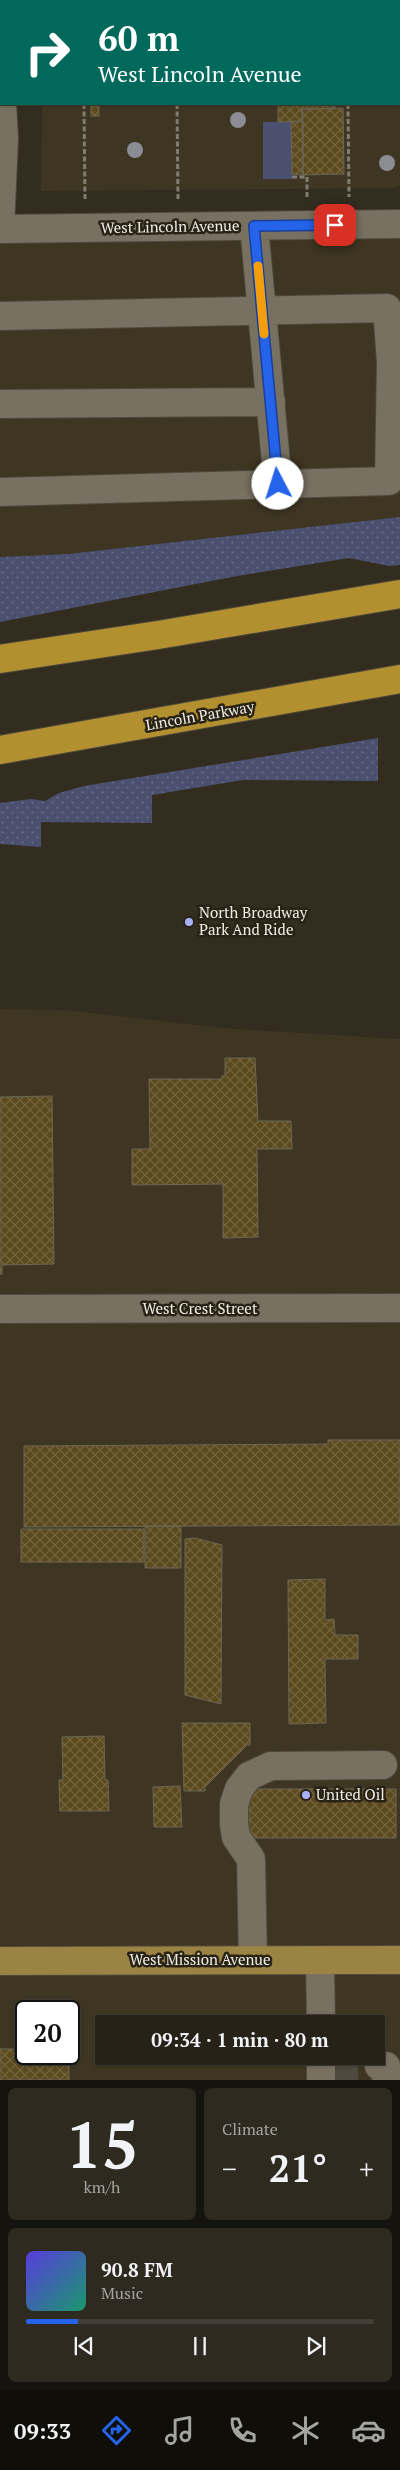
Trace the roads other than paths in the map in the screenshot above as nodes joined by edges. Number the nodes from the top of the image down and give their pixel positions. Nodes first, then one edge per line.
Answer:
1 (2, 105) edge
2 (400, 224) edge
3 (254, 226) junction
4 (0, 229) edge
5 (262, 311) junction
6 (0, 316) edge
7 (271, 402) junction
8 (0, 404) edge
9 (278, 484) junction
10 (0, 492) edge
11 (400, 594) edge
12 (0, 659) edge
13 (400, 679) edge
14 (0, 750) edge
15 (400, 1308) edge
16 (0, 1310) edge
17 (384, 1765) dead end
18 (253, 1960) junction
19 (400, 1960) edge
20 (0, 1961) edge
21 (320, 1961) junction
22 (321, 2015) edge

1 - 4 street
2 - 3 street, West Lincoln Avenue
3 - 4 street, West Lincoln Avenue
3 - 5 street
5 - 6 street
5 - 7 street
5 - 9 street
7 - 8 street
7 - 9 street
9 - 10 street
11 - 12 highway
13 - 14 highway, Lincoln Parkway
15 - 16 street, West Crest Street
17 - 18 street
18 - 20 main road, West Mission Avenue
18 - 21 main road, West Mission Avenue
19 - 21 main road, West Mission Avenue
21 - 22 street

